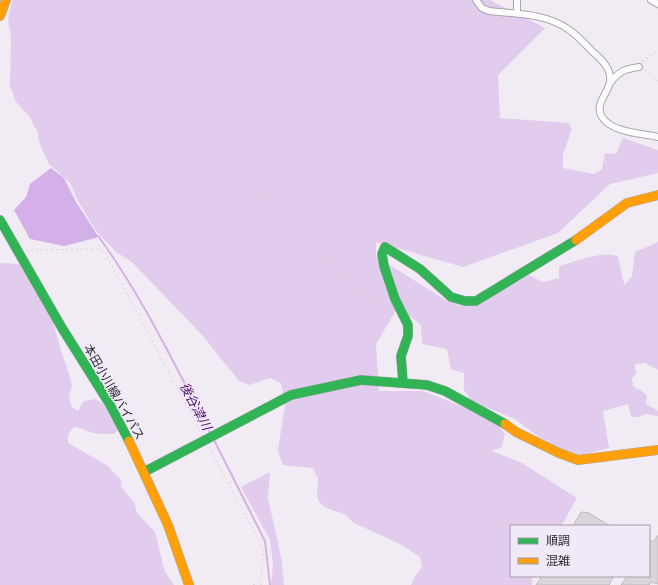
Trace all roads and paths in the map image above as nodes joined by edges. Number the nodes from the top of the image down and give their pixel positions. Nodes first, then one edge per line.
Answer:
1 (6, 0) edge
2 (476, 0) edge
3 (517, 0) edge
4 (651, 0) edge
5 (658, 4) edge
6 (517, 14) junction
7 (0, 16) edge
8 (658, 51) edge
9 (639, 68) junction
10 (658, 81) edge
11 (610, 82) junction
12 (658, 136) edge
13 (239, 164) dead end
14 (658, 196) edge
15 (0, 220) edge
16 (17, 250) junction
17 (398, 318) dead end
18 (403, 383) junction
19 (205, 439) junction
20 (658, 450) edge
21 (144, 472) junction
22 (261, 582) junction
23 (189, 585) edge
24 (253, 585) edge
25 (261, 585) edge

1 - 7 street
2 - 6 street
3 - 6 street
4 - 5 street
6 - 11 street
8 - 9 path
9 - 10 path
9 - 11 street
11 - 12 street
13 - 17 path
14 - 18 street
15 - 16 street, 本田小川線バイパス
16 - 19 path
16 - 21 street, 本田小川線バイパス
18 - 19 street
18 - 20 street
19 - 21 street
19 - 22 path
21 - 23 street, 本田小川線バイパス
22 - 24 path
22 - 25 path

